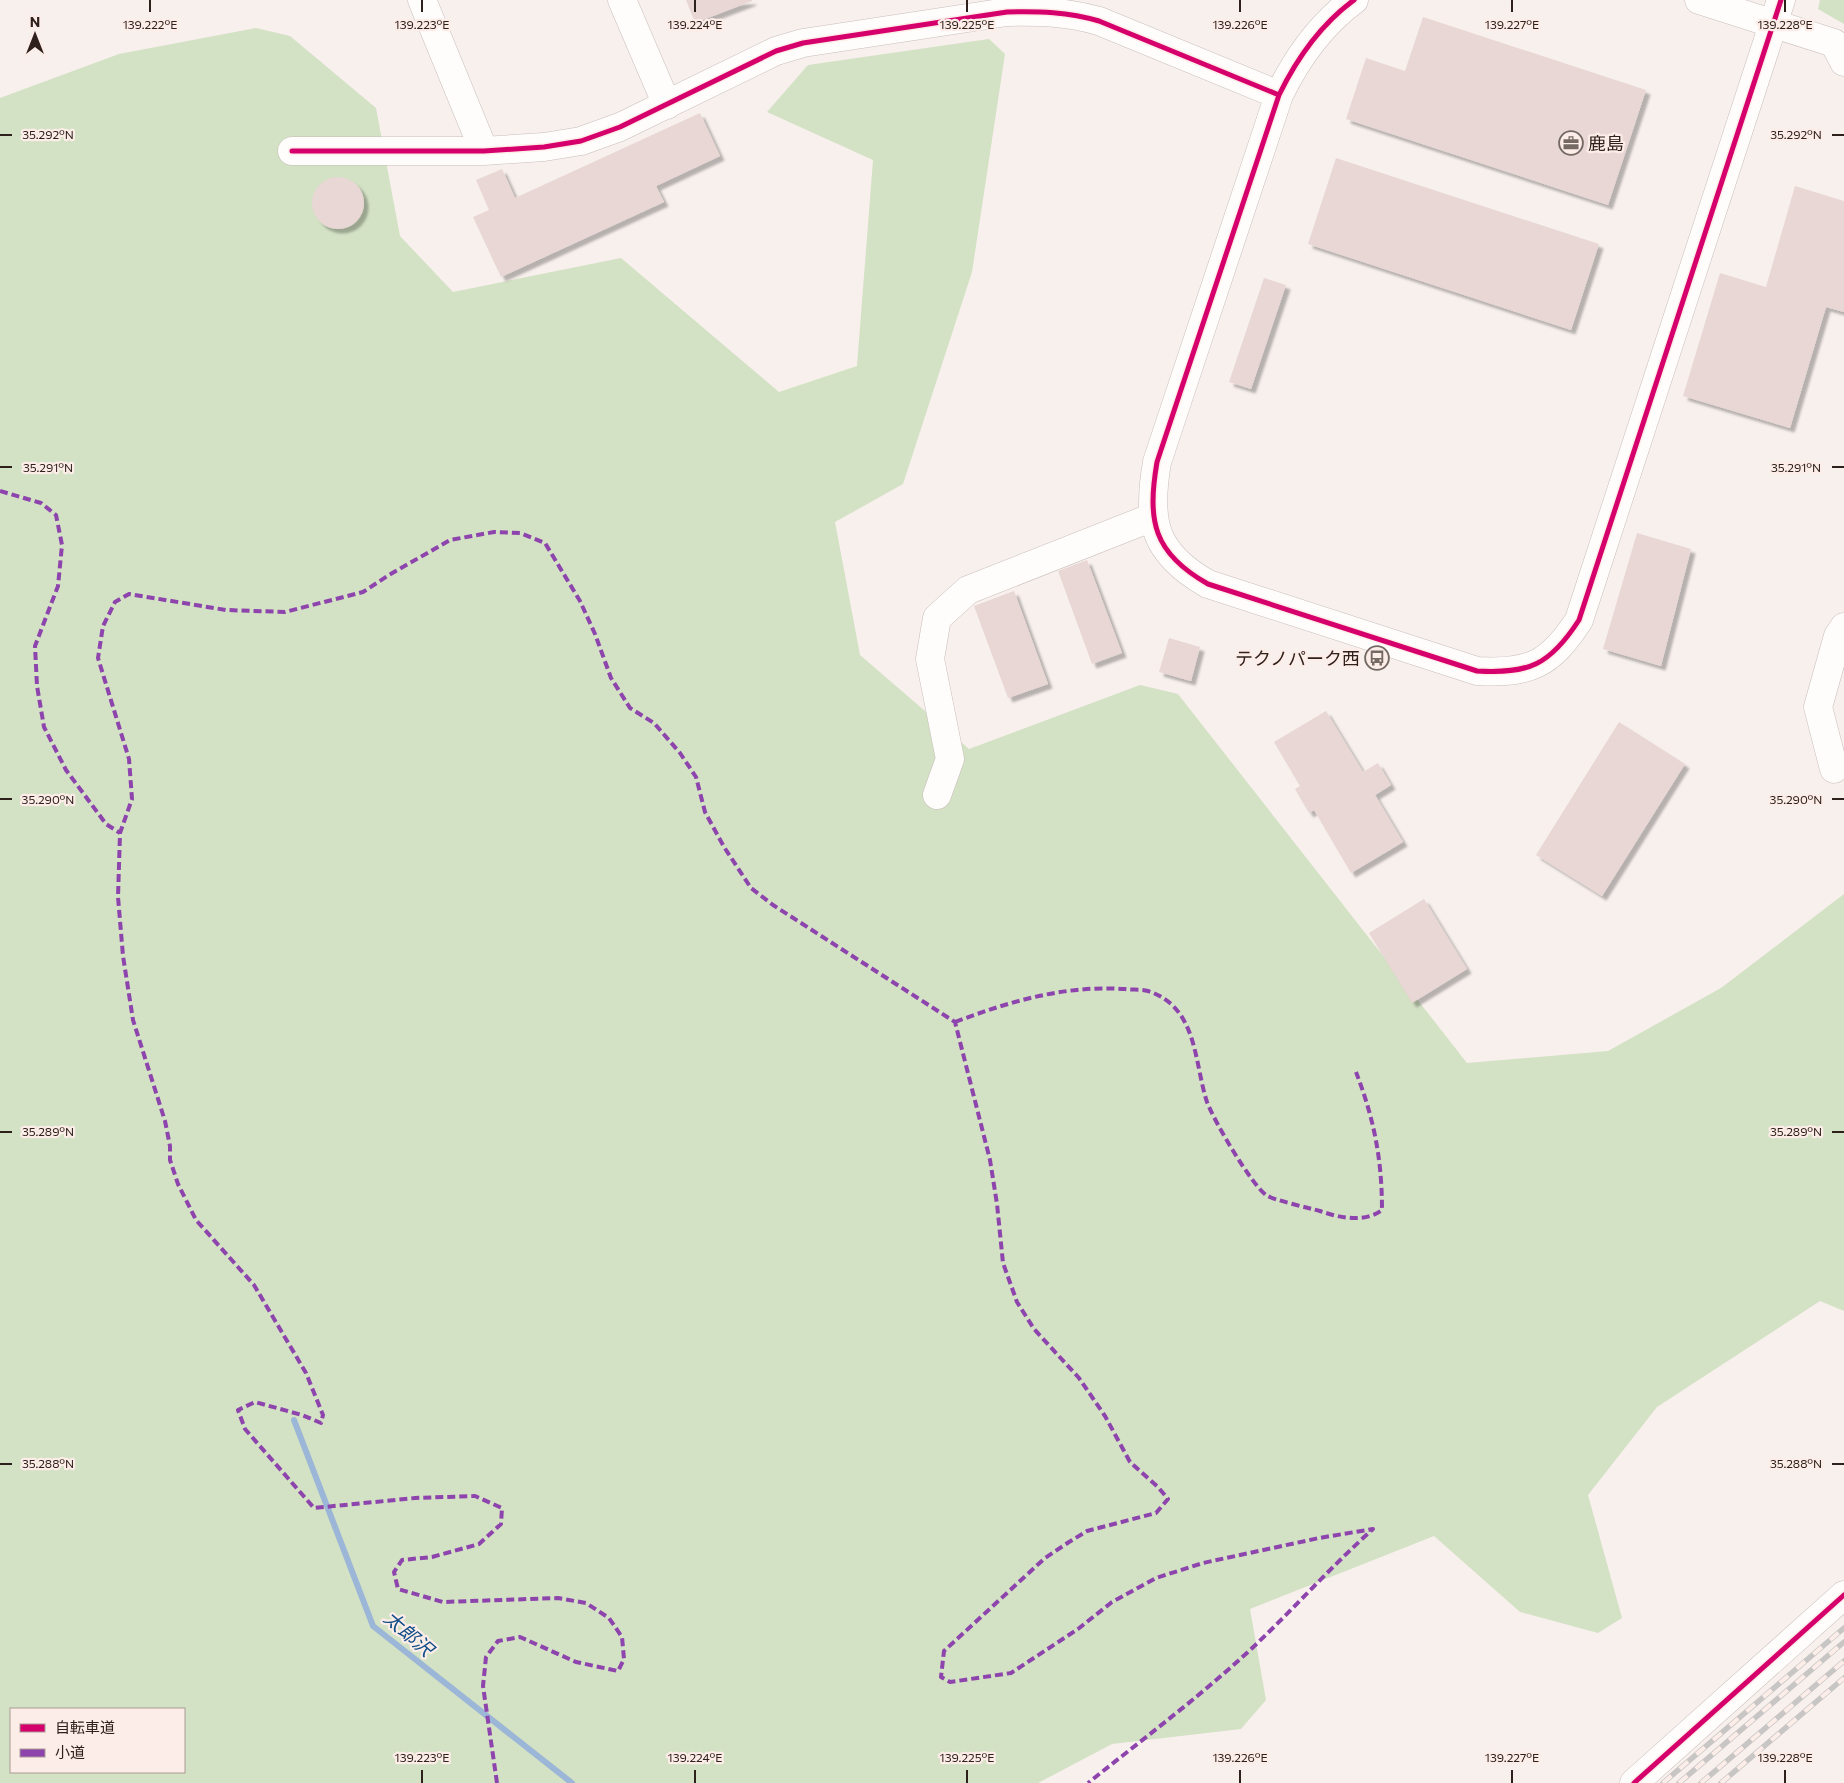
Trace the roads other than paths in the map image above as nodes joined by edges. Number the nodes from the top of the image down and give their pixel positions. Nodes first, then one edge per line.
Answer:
1 (422, 0) edge
2 (622, 0) edge
3 (1354, 0) edge
4 (1700, 0) edge
5 (1777, 12) edge
6 (1844, 62) edge
7 (1279, 95) junction
8 (667, 105) junction
9 (292, 151) dead end
10 (484, 151) junction
11 (1153, 517) junction
12 (1844, 627) edge
13 (1834, 769) dead end
14 (937, 794) dead end
15 (1844, 1594) edge
16 (1634, 1783) edge

1 - 10 street
2 - 8 street
3 - 7 street
4 - 5 street
5 - 6 street
5 - 11 street
7 - 8 street
7 - 11 street
8 - 10 street
9 - 10 street
11 - 14 street
12 - 13 street
15 - 16 street

